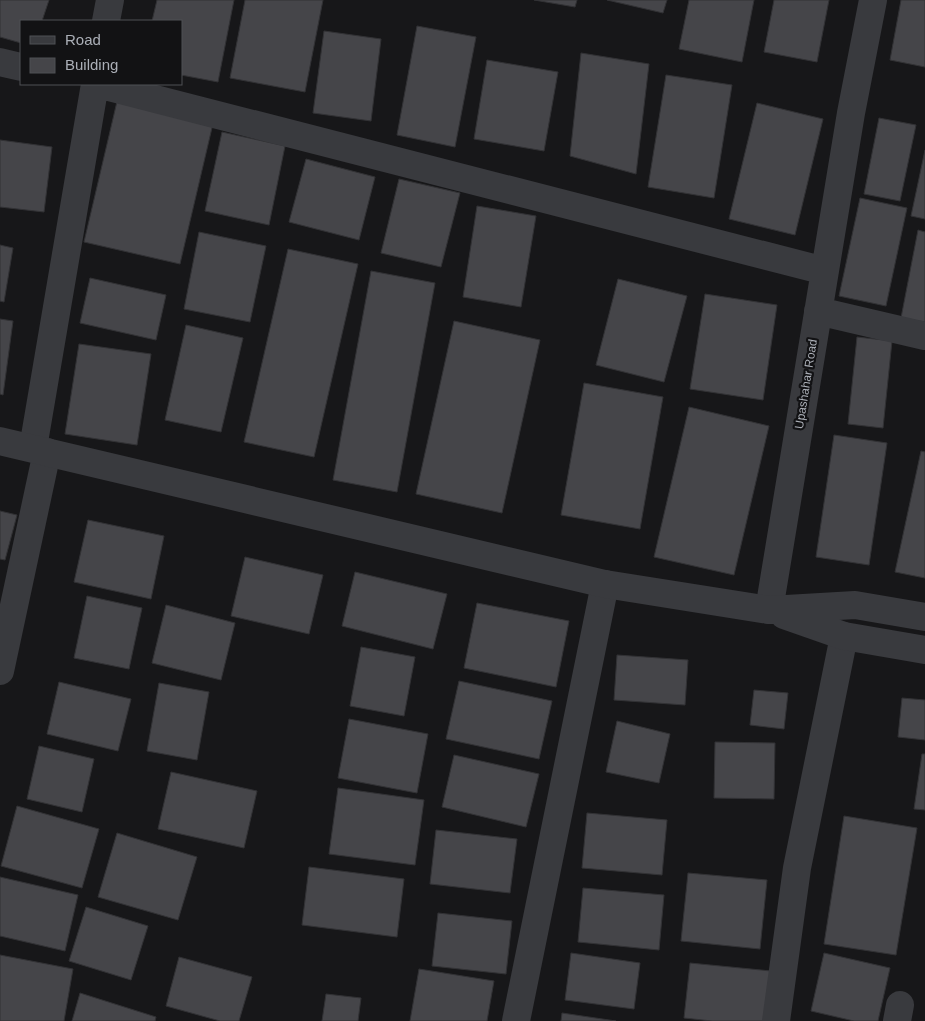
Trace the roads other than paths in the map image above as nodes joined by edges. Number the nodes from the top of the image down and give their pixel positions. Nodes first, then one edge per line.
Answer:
1 (110, 0) edge
2 (873, 0) edge
3 (106, 20) edge
4 (0, 62) edge
5 (20, 67) edge
6 (96, 85) edge
7 (100, 85) edge
8 (825, 271) junction
9 (818, 311) junction
10 (925, 336) edge
11 (0, 441) edge
12 (40, 450) junction
13 (605, 584) junction
14 (770, 610) junction
15 (925, 616) edge
16 (844, 636) junction
17 (925, 650) edge
18 (0, 671) edge
19 (516, 1021) edge
20 (776, 1021) edge

1 - 3 street
2 - 8 street, Upashahar Road
4 - 5 street
6 - 12 street
7 - 8 street
8 - 9 street, Upashahar Road
9 - 10 street
9 - 14 street, Upashahar Road
11 - 12 street
12 - 13 street
12 - 18 street
13 - 14 street
13 - 19 street
14 - 15 street
14 - 16 street
16 - 17 street
16 - 20 street

